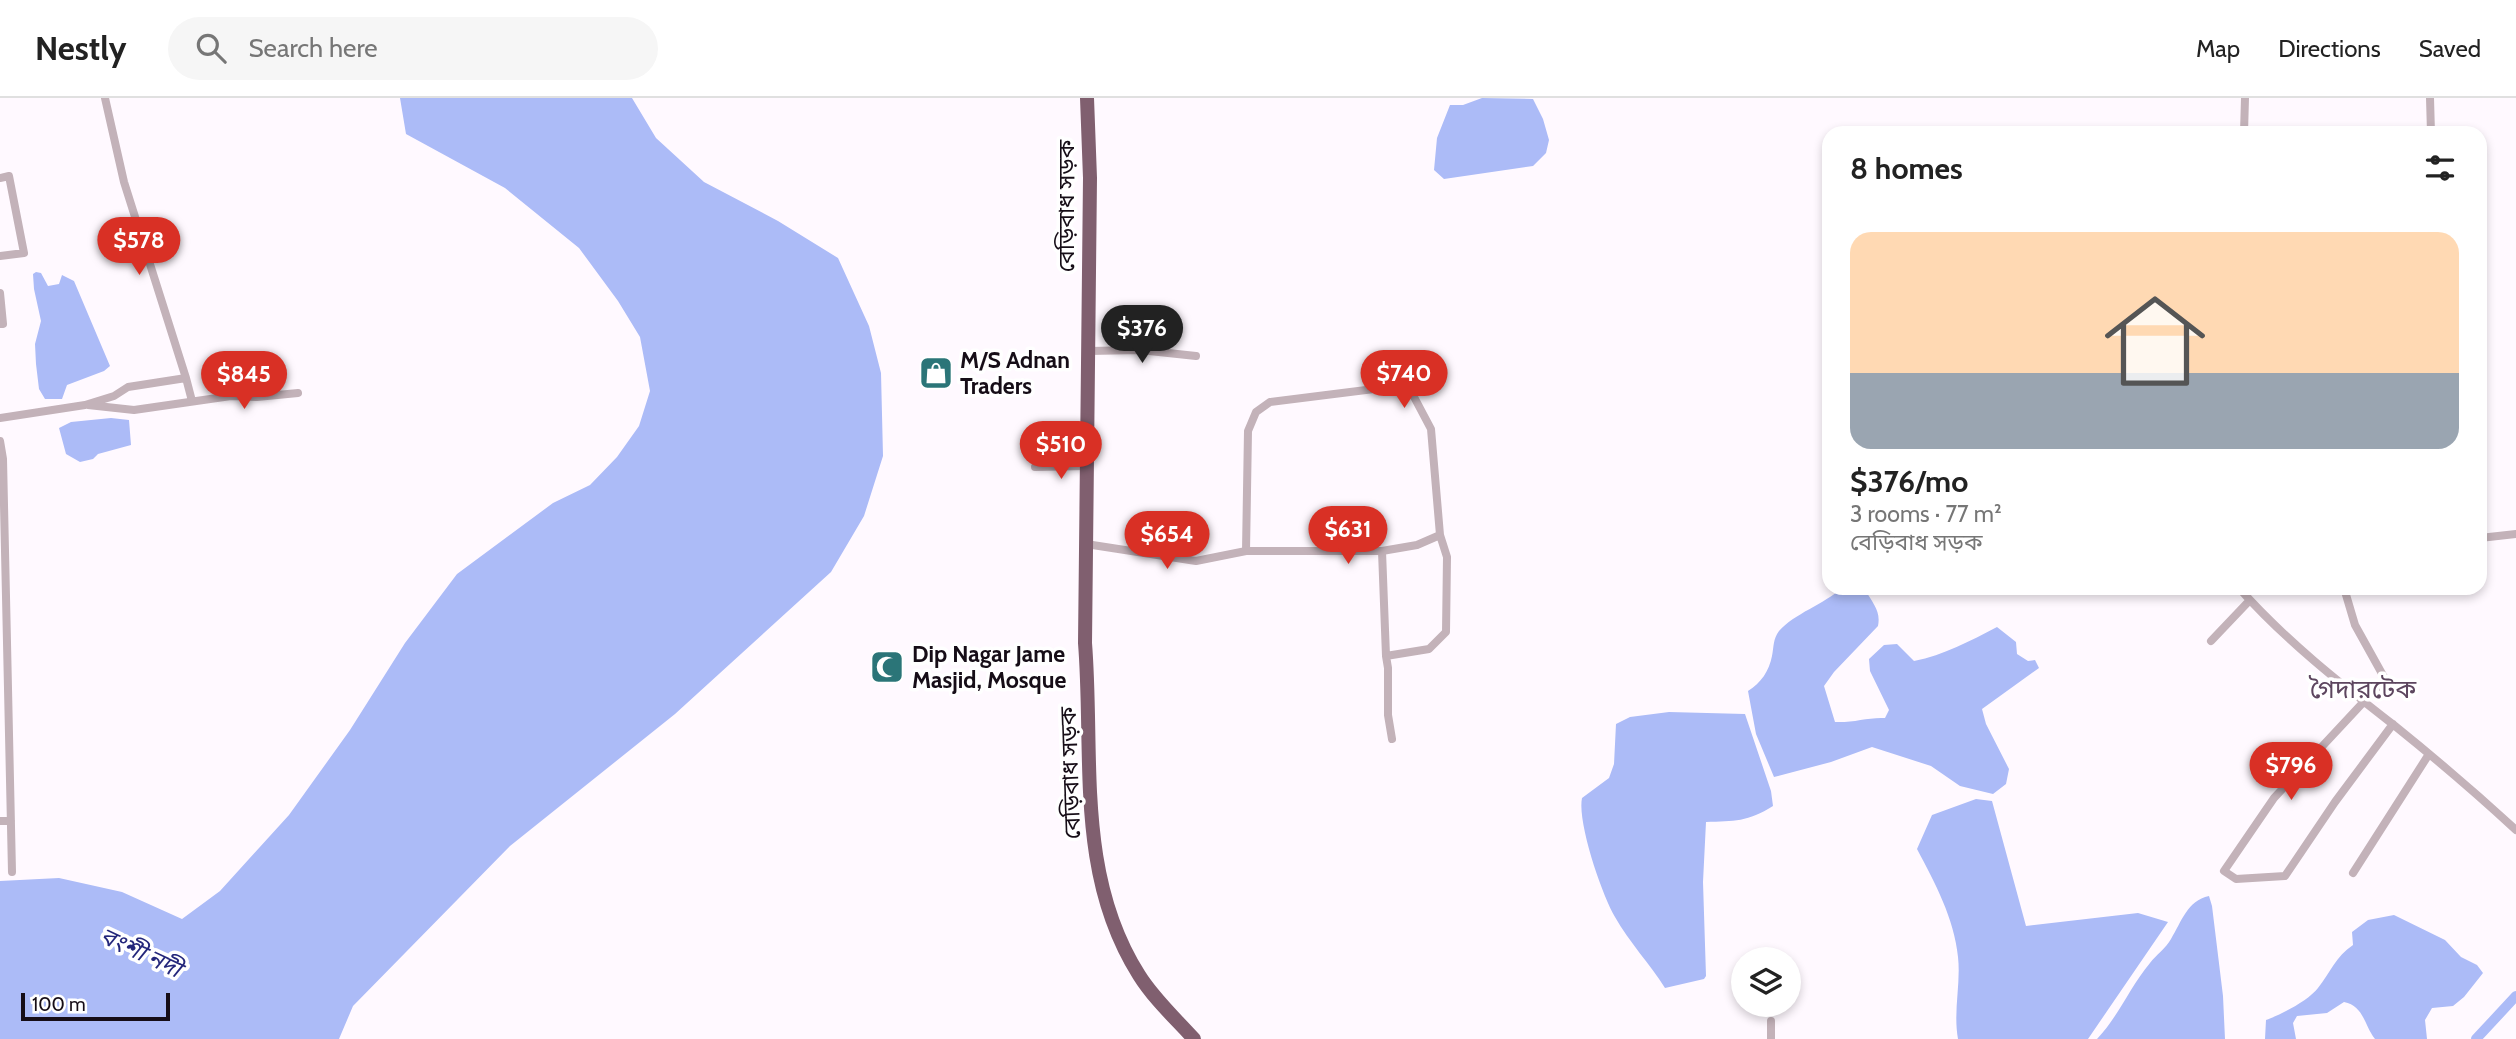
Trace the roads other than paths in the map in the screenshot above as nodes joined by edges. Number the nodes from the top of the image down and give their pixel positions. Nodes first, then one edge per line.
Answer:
1 (105, 98) edge
2 (1087, 98) edge
3 (2245, 98) edge
4 (2430, 98) edge
5 (2244, 126) edge
6 (2431, 126) edge
7 (0, 178) edge
8 (0, 256) edge
9 (0, 293) edge
10 (0, 324) edge
11 (1089, 351) junction
12 (1196, 356) dead end
13 (186, 378) junction
14 (298, 393) dead end
15 (192, 401) junction
16 (85, 405) junction
17 (0, 418) edge
18 (0, 441) edge
19 (1086, 466) junction
20 (1035, 467) dead end
21 (2, 498) edge
22 (2516, 534) edge
23 (1440, 535) junction
24 (2487, 537) edge
25 (1086, 544) junction
26 (1247, 551) junction
27 (1382, 551) junction
28 (2245, 595) edge
29 (2346, 595) edge
30 (2250, 600) junction
31 (2, 604) edge
32 (2211, 641) dead end
33 (1385, 656) junction
34 (3, 658) edge
35 (2364, 703) junction
36 (4, 709) edge
37 (2393, 724) junction
38 (1392, 739) dead end
39 (2429, 754) junction
40 (5, 767) edge
41 (0, 821) edge
42 (11, 821) junction
43 (2516, 830) edge
44 (12, 872) dead end
45 (2353, 873) dead end
46 (1771, 1021) dead end
47 (1194, 1039) edge
48 (1771, 1039) edge

1 - 13 street
2 - 11 highway, বেড়িবাধ সড়ক
3 - 5 street
4 - 6 street
7 - 8 street
9 - 10 street
11 - 12 street
11 - 19 highway, বেড়িবাধ সড়ক
13 - 15 street
13 - 16 street
14 - 15 street
15 - 16 street
16 - 17 street
18 - 21 street
19 - 20 street
19 - 25 highway, বেড়িবাধ সড়ক
21 - 31 street
22 - 24 street
23 - 26 street
23 - 27 street
23 - 33 street
25 - 26 street
25 - 47 highway, বেড়িবাধ সড়ক
26 - 27 street
27 - 33 street
28 - 30 street
29 - 35 street
30 - 32 street
30 - 35 street
31 - 34 street
33 - 38 street
34 - 36 street
35 - 37 street
35 - 37 street
36 - 40 street
37 - 39 street
39 - 43 street
39 - 45 street
40 - 42 street
41 - 42 street
42 - 44 street
46 - 48 street

